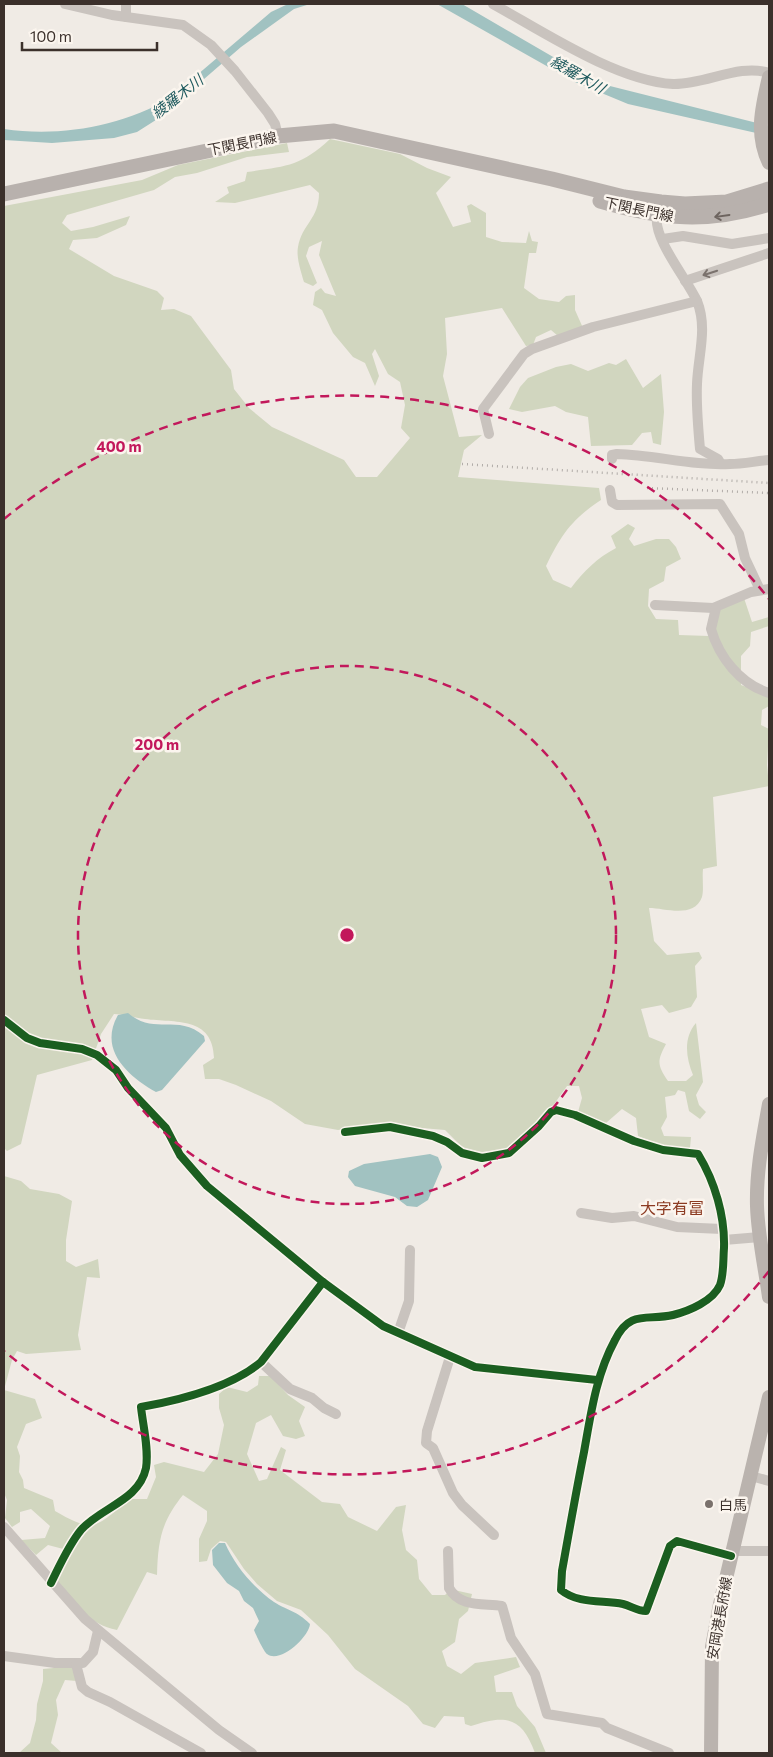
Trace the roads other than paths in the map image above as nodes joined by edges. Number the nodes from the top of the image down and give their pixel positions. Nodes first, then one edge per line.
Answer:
1 (65, 4) edge
2 (126, 4) edge
3 (493, 4) edge
4 (126, 17) junction
5 (769, 73) edge
6 (769, 77) edge
7 (278, 136) junction
8 (769, 163) edge
9 (482, 164) junction
10 (769, 189) edge
11 (4, 194) edge
12 (769, 204) edge
13 (657, 216) junction
14 (769, 238) edge
15 (663, 239) junction
16 (769, 253) edge
17 (685, 281) junction
18 (697, 301) junction
19 (489, 434) dead end
20 (612, 459) dead end
21 (769, 460) edge
22 (721, 464) junction
23 (610, 490) dead end
24 (765, 590) edge
25 (655, 605) dead end
26 (716, 608) junction
27 (769, 693) edge
28 (4, 1020) edge
29 (769, 1104) edge
30 (345, 1132) dead end
31 (767, 1132) edge
32 (581, 1213) dead end
33 (722, 1229) junction
34 (764, 1238) edge
35 (724, 1240) junction
36 (410, 1250) dead end
37 (323, 1282) junction
38 (769, 1297) edge
39 (398, 1333) junction
40 (450, 1357) junction
41 (261, 1362) junction
42 (597, 1380) junction
43 (769, 1397) edge
44 (336, 1414) dead end
45 (751, 1476) junction
46 (769, 1481) edge
47 (4, 1527) edge
48 (494, 1535) dead end
49 (448, 1551) dead end
50 (769, 1551) edge
51 (732, 1554) junction
52 (51, 1583) junction
53 (98, 1631) junction
54 (4, 1656) edge
55 (76, 1664) junction
56 (201, 1753) edge
57 (252, 1753) edge
58 (669, 1753) edge
59 (711, 1753) edge

1 - 4 street
2 - 4 street
3 - 5 street
4 - 7 street
6 - 8 main road
7 - 9 main road, 下関長門線
7 - 11 main road, 下関長門線
9 - 10 main road, 下関長門線
9 - 13 main road, 下関長門線
12 -> 13 main road, 下関長門線
13 - 15 street
14 - 15 street
15 - 17 street
16 -> 17 street
17 - 18 street
18 - 19 street
18 - 22 street
20 - 22 street
21 - 22 street
23 - 24 street
24 - 26 street
25 - 26 street
26 - 27 street
28 - 37 street
29 - 31 main road
30 - 33 street
31 - 34 main road
32 - 33 street
33 - 35 street
34 - 35 street
34 - 38 main road
35 - 42 street
36 - 39 street
37 - 39 street
37 - 41 street
39 - 40 street
40 - 42 street
40 - 48 street
41 - 44 street
41 - 52 street
42 - 51 street
43 - 45 main road, 安岡港長府線
45 - 46 street
45 - 51 main road, 安岡港長府線
47 - 52 street
49 - 58 street
50 - 51 street
51 - 59 main road, 安岡港長府線
52 - 53 street
53 - 55 street
53 - 57 street
54 - 55 street
55 - 56 street

